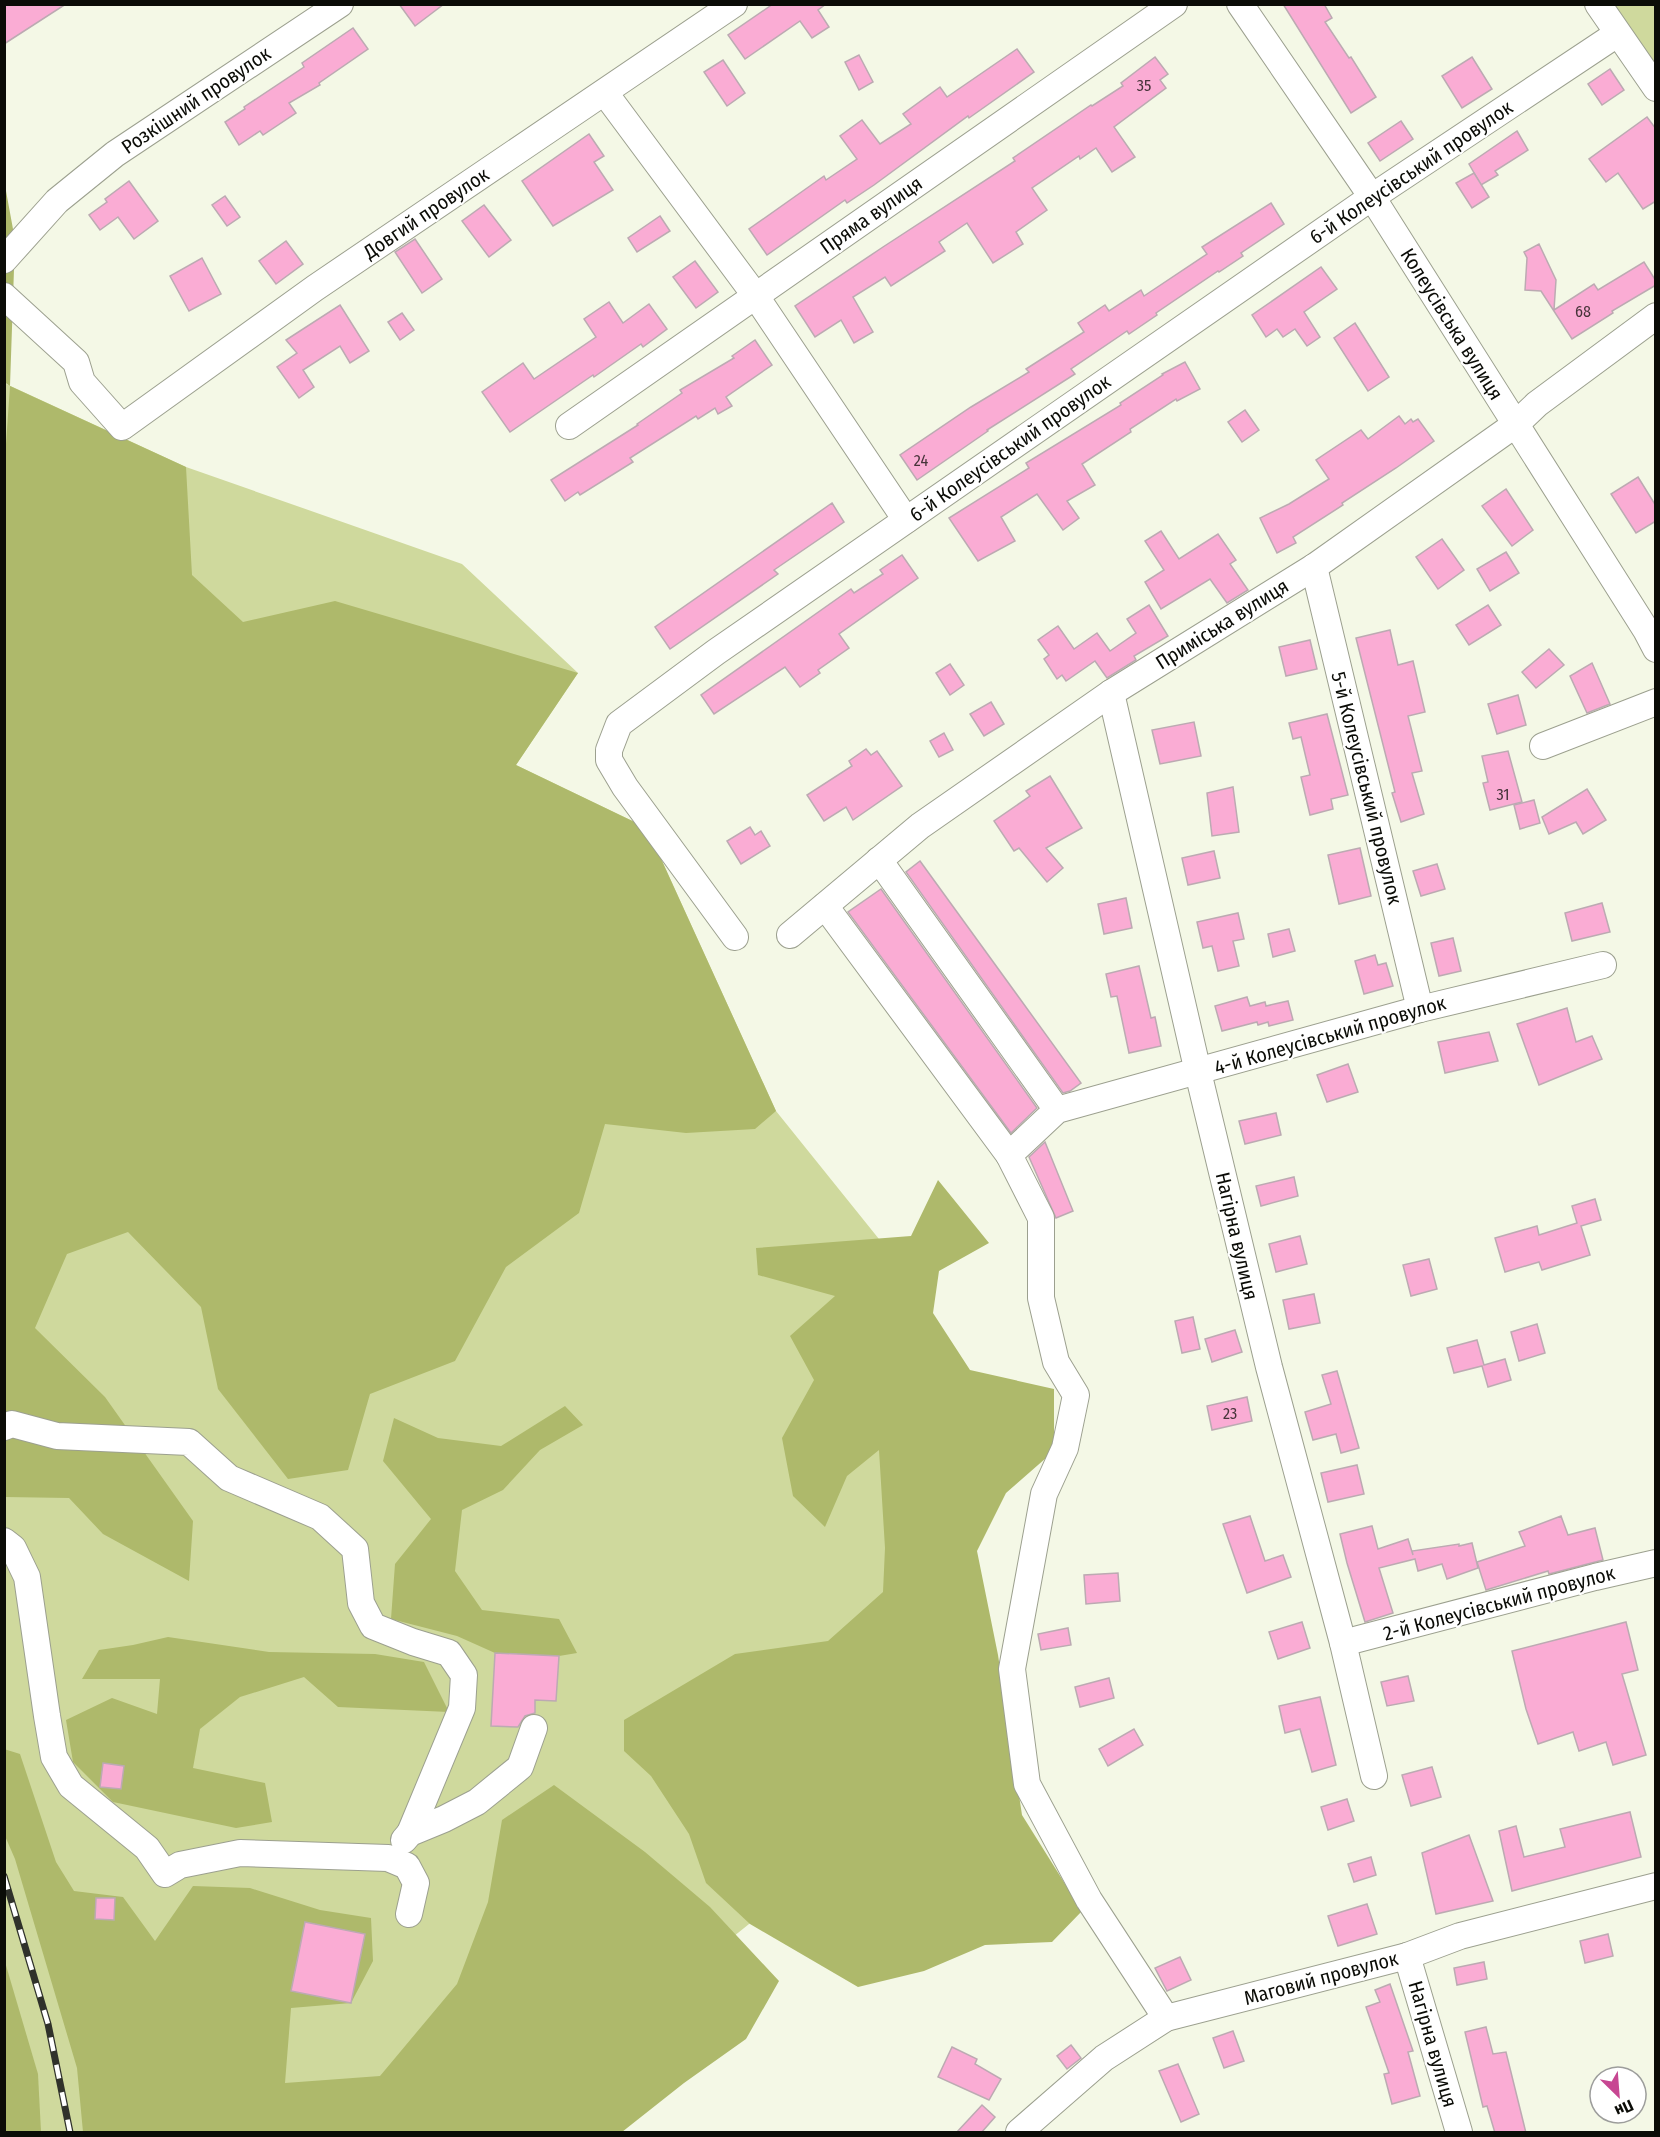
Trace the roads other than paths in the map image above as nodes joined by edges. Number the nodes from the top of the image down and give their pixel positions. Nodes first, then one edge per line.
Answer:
1 (340, 4) edge
2 (734, 4) edge
3 (1174, 4) edge
4 (1240, 4) edge
5 (1598, 4) edge
6 (1617, 34) junction
7 (1656, 88) edge
8 (605, 93) junction
9 (1372, 197) junction
10 (4, 260) edge
11 (755, 295) junction
12 (4, 296) edge
13 (1656, 316) edge
14 (1516, 424) junction
15 (569, 426) dead end
16 (906, 520) junction
17 (1314, 567) junction
18 (1656, 649) edge
19 (1111, 693) junction
20 (1656, 702) edge
21 (1543, 746) dead end
22 (879, 860) junction
23 (825, 906) junction
24 (790, 935) dead end
25 (735, 937) dead end
26 (1603, 965) dead end
27 (1420, 1009) junction
28 (1198, 1072) junction
29 (1057, 1110) junction
30 (1009, 1155) junction
31 (4, 1427) edge
32 (4, 1541) edge
33 (1656, 1563) edge
34 (1343, 1643) junction
35 (534, 1728) dead end
36 (1374, 1776) dead end
37 (410, 1833) junction
38 (388, 1858) junction
39 (1656, 1886) edge
40 (409, 1914) dead end
41 (1407, 1956) junction
42 (1166, 2018) junction
43 (1019, 2133) edge
44 (1459, 2133) edge

1 - 10 street, Розкішний провулок
2 - 8 street, Довгий провулок
3 - 11 street, Пряма вулиця
4 - 9 street, Колеусівська вулиця
5 - 6 street
6 - 7 street
6 - 9 street, 6-й Колеусівський провулок
8 - 11 street
8 - 12 street, Довгий провулок
9 - 14 street, Колеусівська вулиця
9 - 16 street, 6-й Колеусівський провулок
11 - 15 street, Пряма вулиця
11 - 16 street
13 - 14 street, Приміська вулиця
14 - 17 street, Приміська вулиця
14 - 18 street, Колеусівська вулиця
16 - 25 street, 6-й Колеусівський провулок
17 - 19 street, Приміська вулиця
17 - 27 street, 5-й Колеусівський провулок
19 - 22 street, Приміська вулиця
19 - 28 street, Нагірна вулиця
20 - 21 street
22 - 23 street, Приміська вулиця
22 - 29 street
23 - 24 street, Приміська вулиця
23 - 30 street
26 - 27 street, 4-й Колеусівський провулок
27 - 28 street, 4-й Колеусівський провулок
28 - 29 street, 4-й Колеусівський провулок
28 - 34 street, Нагірна вулиця
29 - 30 street
30 - 42 street
31 - 37 street
32 - 38 street
33 - 34 street, 2-й Колеусівський провулок
34 - 36 street, Нагірна вулиця
35 - 37 street
37 - 38 street
38 - 40 street
39 - 41 street, Маговий провулок
41 - 42 street, Маговий провулок
41 - 44 street, Нагірна вулиця
42 - 43 street, Маговий провулок

